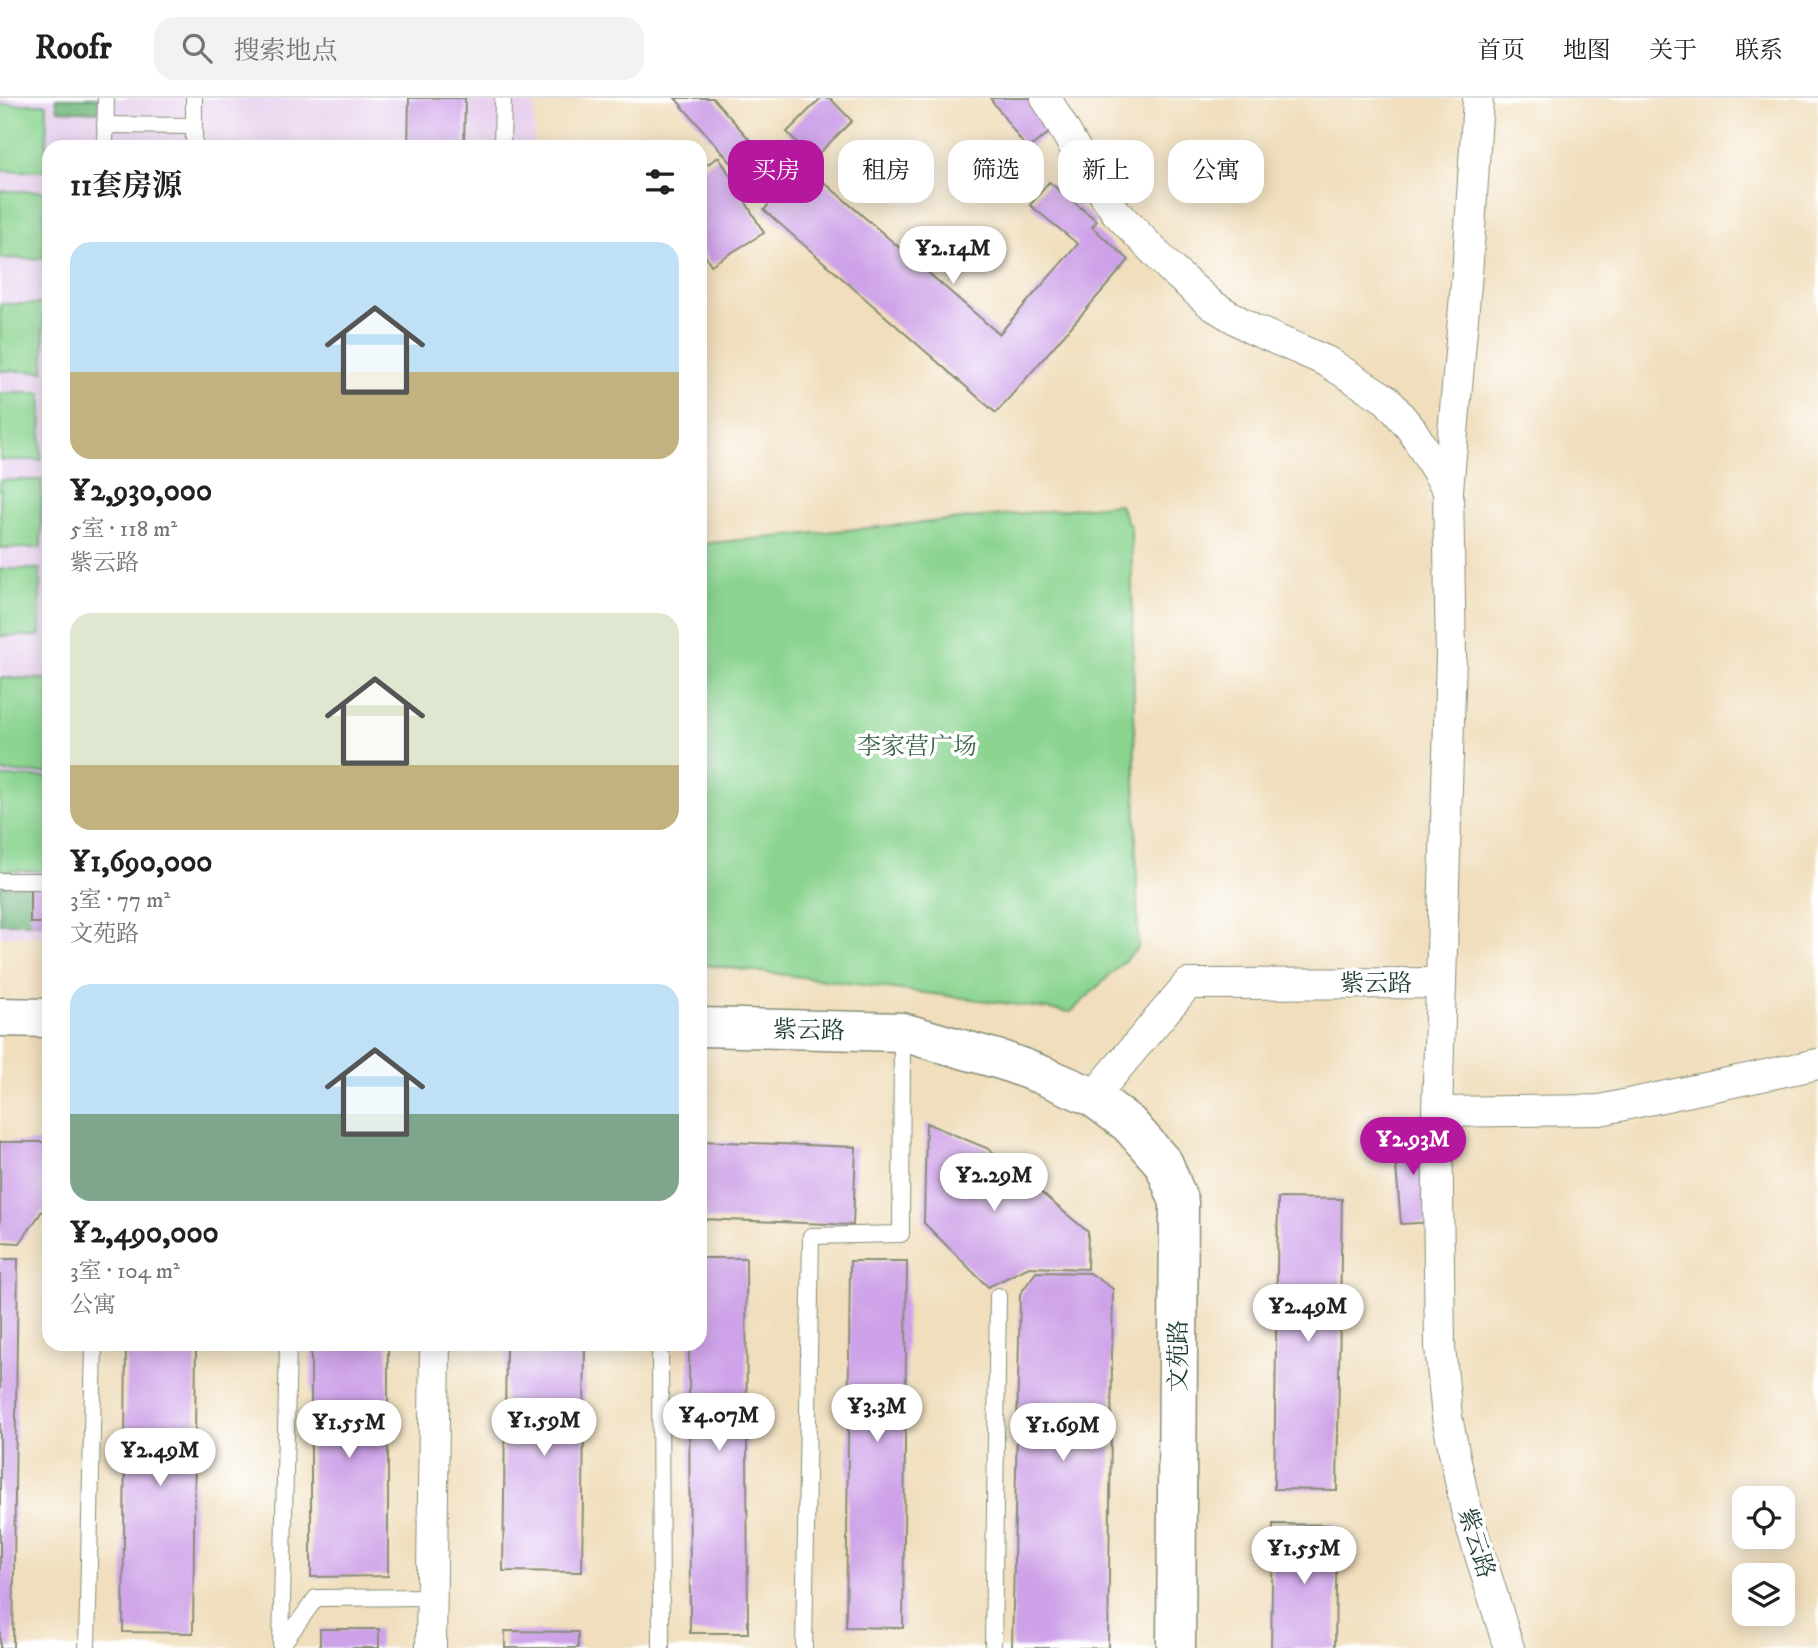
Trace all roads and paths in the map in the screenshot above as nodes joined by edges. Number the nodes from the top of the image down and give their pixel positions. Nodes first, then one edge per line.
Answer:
1 (106, 98) edge
2 (194, 98) edge
3 (503, 98) edge
4 (1046, 98) edge
5 (1478, 98) edge
6 (106, 125) junction
7 (194, 126) junction
8 (105, 140) edge
9 (194, 140) edge
10 (502, 140) edge
11 (1448, 490) junction
12 (0, 881) edge
13 (42, 881) edge
14 (1441, 983) junction
15 (0, 1017) edge
16 (42, 1018) edge
17 (707, 1027) edge
18 (902, 1032) junction
19 (1818, 1063) edge
20 (1093, 1097) junction
21 (1437, 1112) junction
22 (998, 1296) dead end
23 (94, 1351) edge
24 (288, 1351) edge
25 (436, 1351) edge
26 (660, 1351) edge
27 (432, 1597) junction
28 (280, 1647) edge
29 (87, 1648) edge
30 (431, 1648) edge
31 (661, 1648) edge
32 (804, 1648) edge
33 (993, 1648) edge
34 (1176, 1648) edge
35 (1509, 1648) edge

1 - 6 lane
2 - 7 lane
3 - 10 lane
4 - 11 street
5 - 11 street
6 - 7 lane
6 - 8 lane
7 - 9 lane
11 - 14 street
12 - 13 lane
14 - 20 street, 紫云路
14 - 21 street, 紫云路
15 - 16 street
17 - 18 street, 紫云路
18 - 20 street, 紫云路
18 - 32 lane
19 - 21 street
20 - 34 street, 文苑路
21 - 35 street, 紫云路
22 - 33 lane
23 - 29 lane
24 - 28 lane
25 - 27 street
26 - 31 lane
27 - 28 lane
27 - 30 street

